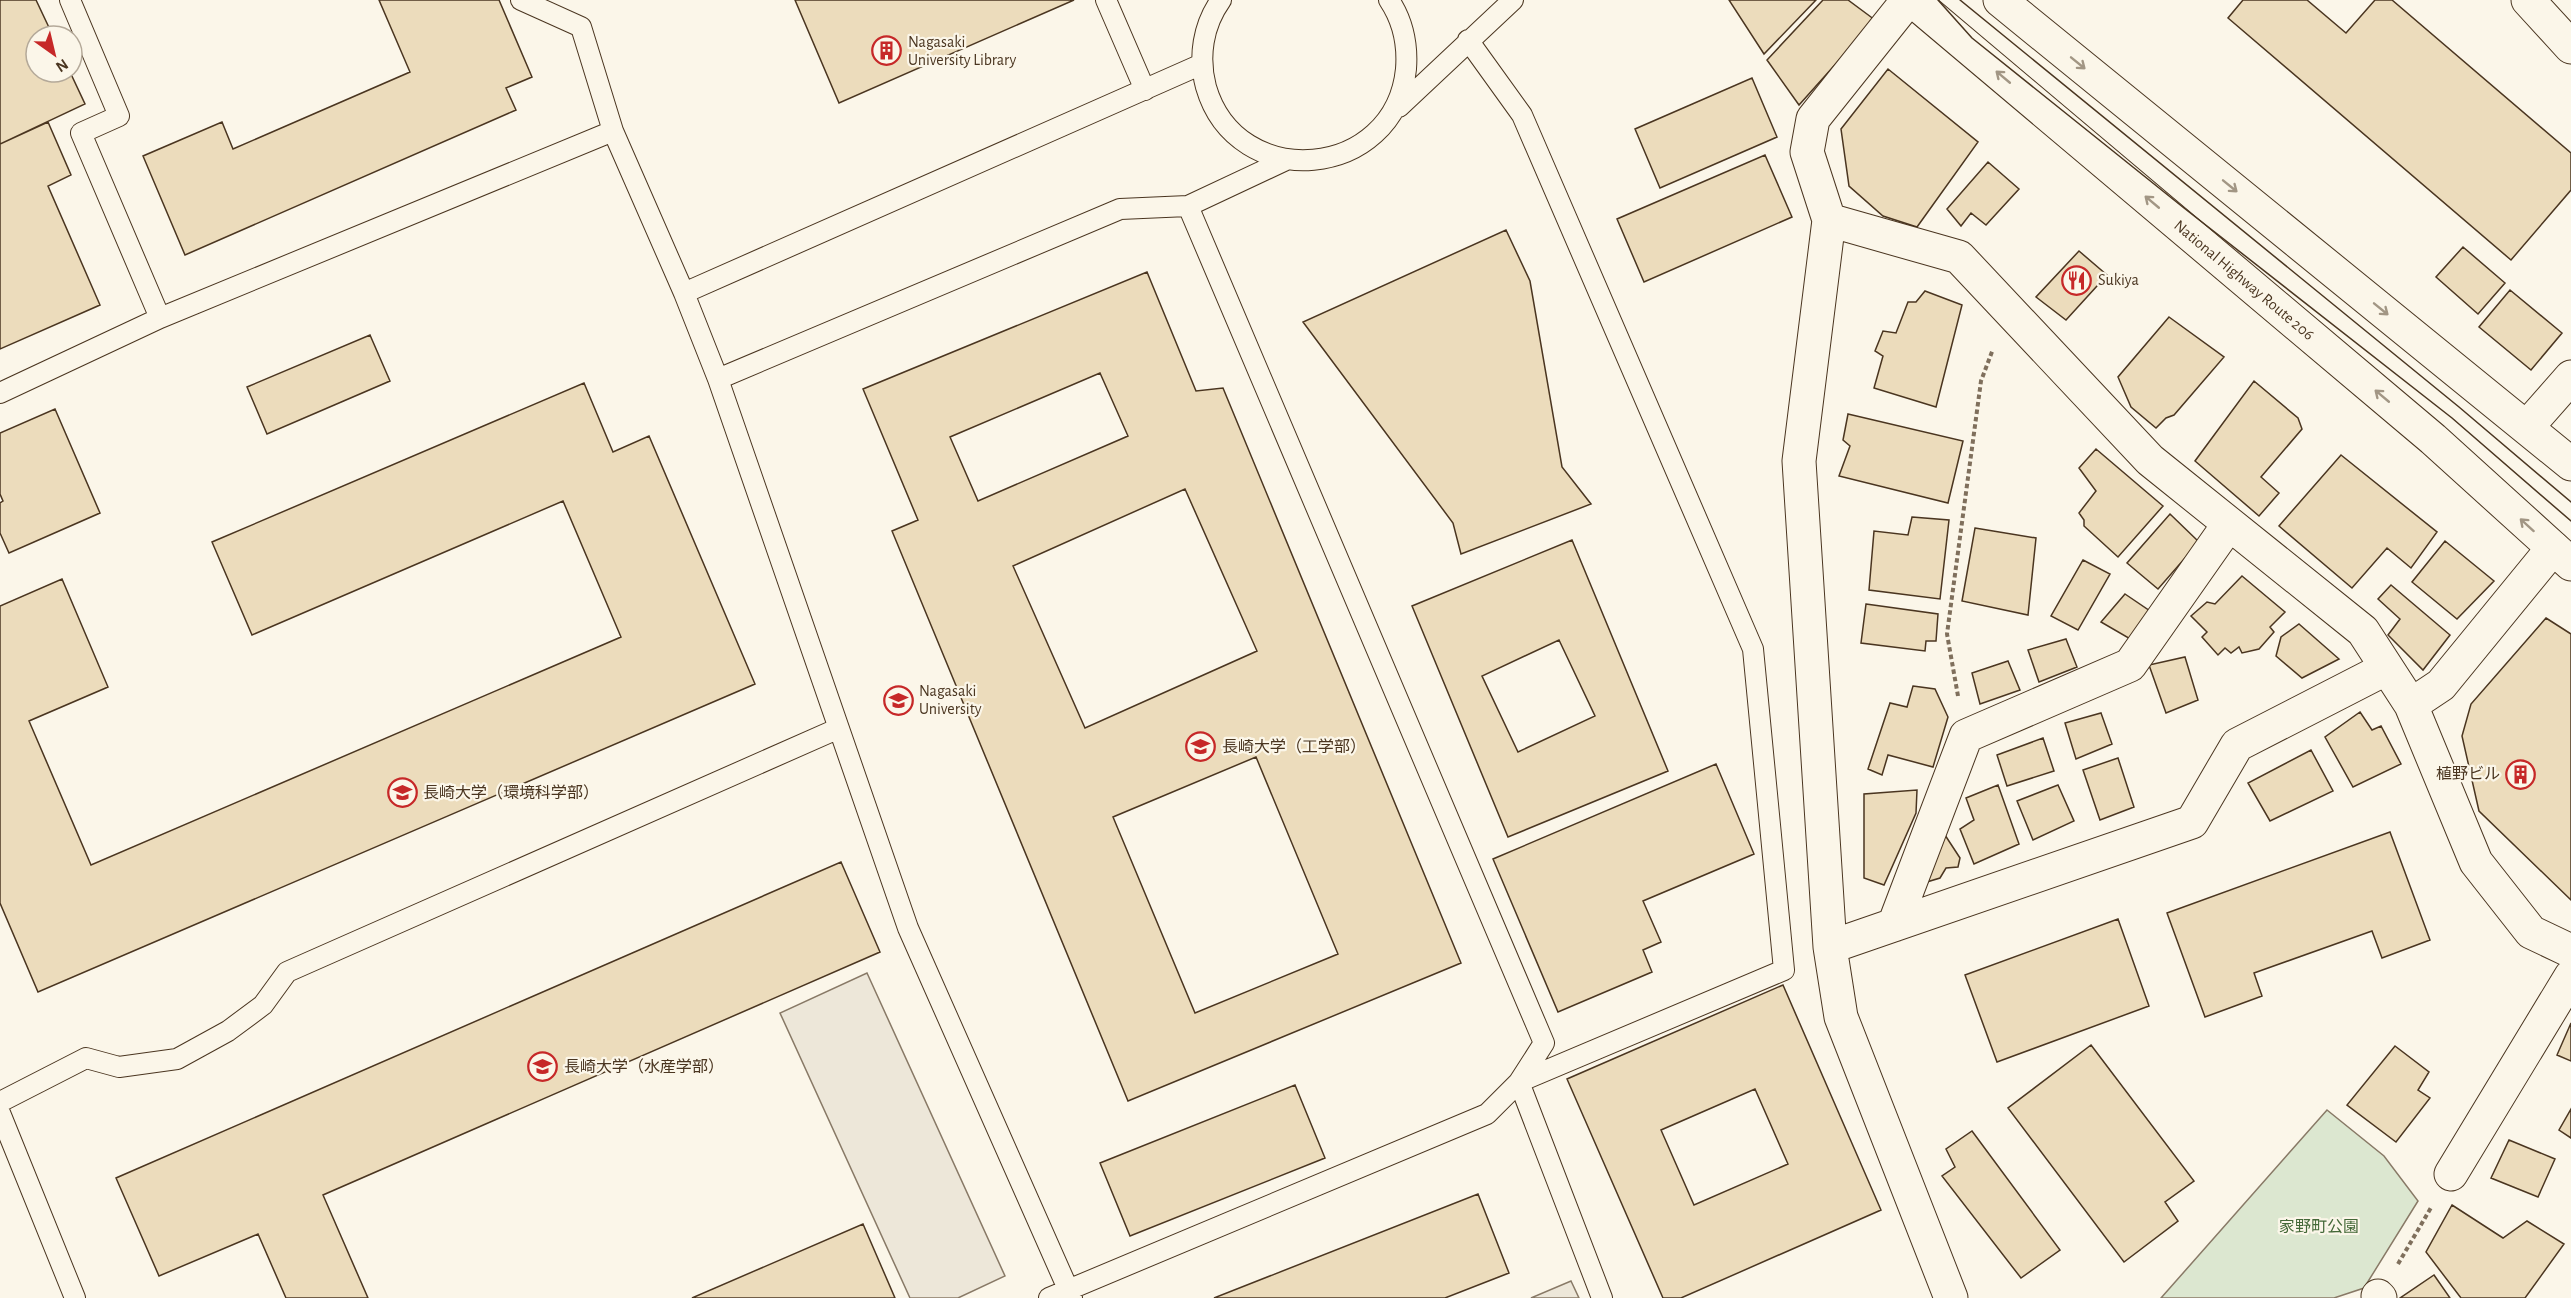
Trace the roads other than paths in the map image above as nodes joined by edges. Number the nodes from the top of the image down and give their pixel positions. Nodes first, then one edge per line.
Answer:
1 (70, 0) edge
2 (521, 0) edge
3 (1106, 0) edge
4 (1221, 0) edge
5 (1389, 0) edge
6 (1513, 0) edge
7 (1910, 0) edge
8 (2000, 0) edge
9 (2529, 0) edge
10 (1468, 40) junction
11 (2571, 46) edge
12 (1202, 64) junction
13 (1145, 90) junction
14 (1389, 117) junction
15 (613, 131) junction
16 (1286, 160) junction
17 (1188, 206) junction
18 (1829, 220) junction
19 (684, 293) junction
20 (160, 318) junction
21 (2571, 377) edge
22 (718, 379) junction
23 (0, 393) edge
24 (2527, 428) junction
25 (2571, 464) edge
26 (2229, 524) junction
27 (2562, 556) edge
28 (2387, 668) junction
29 (2411, 705) junction
30 (837, 729) junction
31 (1894, 925) junction
32 (1830, 947) junction
33 (2571, 951) edge
34 (2571, 976) edge
35 (1519, 1082) junction
36 (0, 1102) edge
37 (0, 1113) edge
38 (2451, 1174) road end
39 (1071, 1294) edge
40 (75, 1298) edge
41 (1049, 1298) edge
42 (1602, 1298) edge
43 (1951, 1298) edge

1 - 20 lane
2 - 15 lane
3 - 13 lane
4 - 12 lane
5 - 14 lane
6 - 10 lane
7 - 18 main road
27 -> 7 main road, National Highway Route 206
8 -> 24 main road
9 - 11 main road
10 - 14 lane
10 - 35 lane
12 - 13 lane
12 - 16 lane
13 - 19 lane
14 - 16 lane
15 - 19 lane
15 - 20 lane
16 - 17 lane
17 - 22 lane
17 - 35 lane
18 - 26 main road
18 - 32 main road
19 - 22 lane
20 - 23 lane
21 - 24 main road
22 - 30 lane
24 - 25 main road
26 - 28 main road
26 - 31 main road
27 - 29 main road
28 - 29 main road
28 - 31 main road
29 - 33 main road
30 - 36 lane
30 - 39 lane
31 - 32 main road
32 - 43 main road
34 - 38 main road
35 - 39 lane
35 - 42 lane
37 - 40 lane
39 - 41 lane

